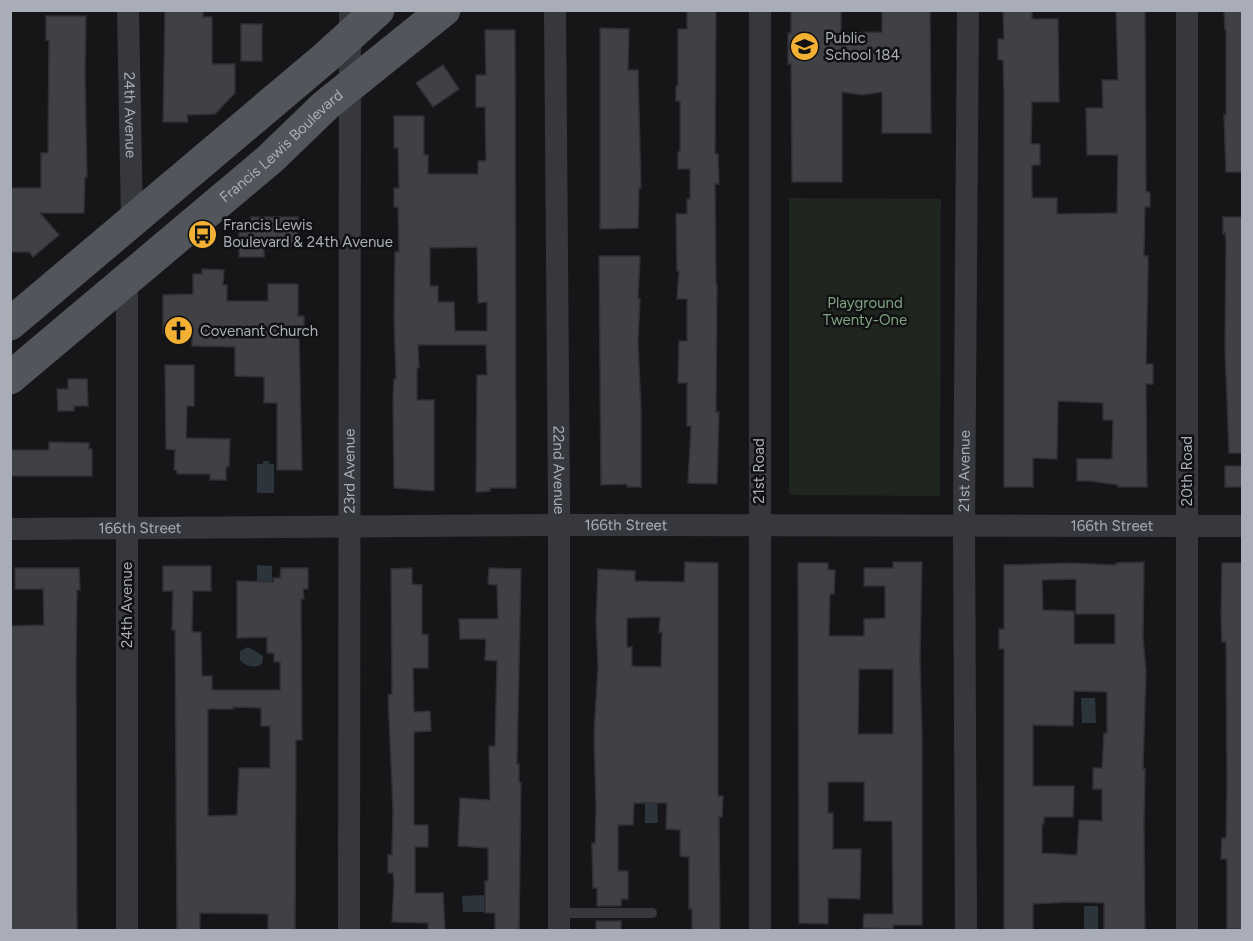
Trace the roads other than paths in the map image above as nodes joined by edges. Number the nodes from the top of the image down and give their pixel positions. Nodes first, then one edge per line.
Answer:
1 (128, 10) edge
2 (378, 10) edge
3 (444, 10) edge
4 (555, 10) edge
5 (760, 10) edge
6 (968, 10) edge
7 (1186, 10) edge
8 (350, 23) edge
9 (350, 85) junction
10 (132, 220) junction
11 (127, 280) junction
12 (10, 324) edge
13 (10, 378) edge
14 (559, 525) junction
15 (1242, 525) edge
16 (349, 526) junction
17 (759, 526) junction
18 (964, 526) junction
19 (1187, 526) junction
20 (127, 527) junction
21 (10, 529) edge
22 (652, 913) dead end
23 (559, 922) edge
24 (127, 930) edge
25 (349, 930) edge
26 (760, 930) edge
27 (966, 930) edge
28 (1187, 930) edge

1 - 10 street, 24th Avenue
2 - 8 main road
3 - 9 main road, Francis Lewis Boulevard
4 - 14 street, 22nd Avenue
5 - 17 street, 21st Road
6 - 18 street, 21st Avenue
7 - 19 street, 20th Road
8 - 9 street, 23rd Avenue
8 - 10 main road
9 - 11 main road, Francis Lewis Boulevard
9 - 16 street, 23rd Avenue
10 - 12 main road
11 - 13 main road, Francis Lewis Boulevard
11 - 20 street, 24th Avenue
14 - 16 street, 166th Street
14 - 17 street, 166th Street
14 - 23 street, 22nd Avenue
15 - 19 street, 166th Street
16 - 20 street, 166th Street
16 - 25 street, 23rd Avenue
17 - 18 street, 166th Street
17 - 26 street, 21st Road
18 - 19 street, 166th Street
18 - 27 street, 21st Avenue
19 - 28 street, 20th Road
20 - 21 street, 166th Street
20 - 24 street, 24th Avenue
22 - 23 lane

